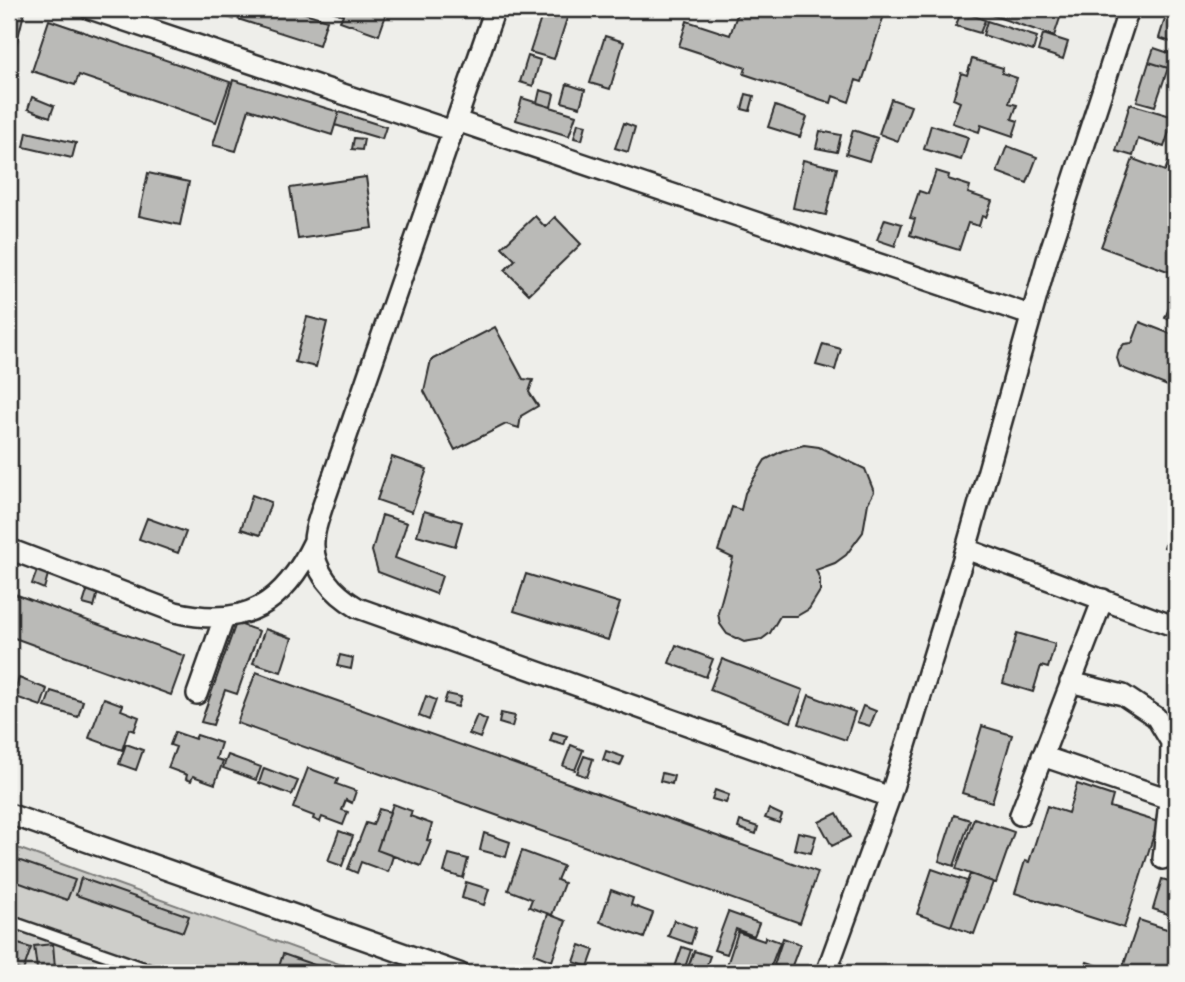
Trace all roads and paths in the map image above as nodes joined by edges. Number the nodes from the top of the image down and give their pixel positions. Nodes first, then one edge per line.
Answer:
1 (90, 9) edge
2 (495, 9) edge
3 (1129, 9) edge
4 (455, 126) junction
5 (1030, 315) junction
6 (314, 541) junction
7 (9, 549) edge
8 (966, 549) junction
9 (1103, 599) junction
10 (224, 618) junction
11 (1176, 627) edge
12 (1070, 682) junction
13 (197, 694) dead end
14 (1042, 756) junction
15 (890, 797) junction
16 (1170, 799) junction
17 (9, 814) edge
18 (1020, 815) dead end
19 (1163, 859) dead end
20 (9, 921) edge
21 (158, 973) edge
22 (460, 973) edge
23 (826, 973) edge

1 - 4 street
2 - 4 street
3 - 5 street
4 - 5 street
4 - 6 street
5 - 8 street
6 - 10 street
6 - 15 street
7 - 10 street
8 - 9 street
8 - 15 street
9 - 11 street
9 - 12 street
10 - 13 street
12 - 14 street
12 - 16 street
14 - 16 street
14 - 18 street
15 - 23 street
16 - 19 street
17 - 22 street
20 - 21 lane

